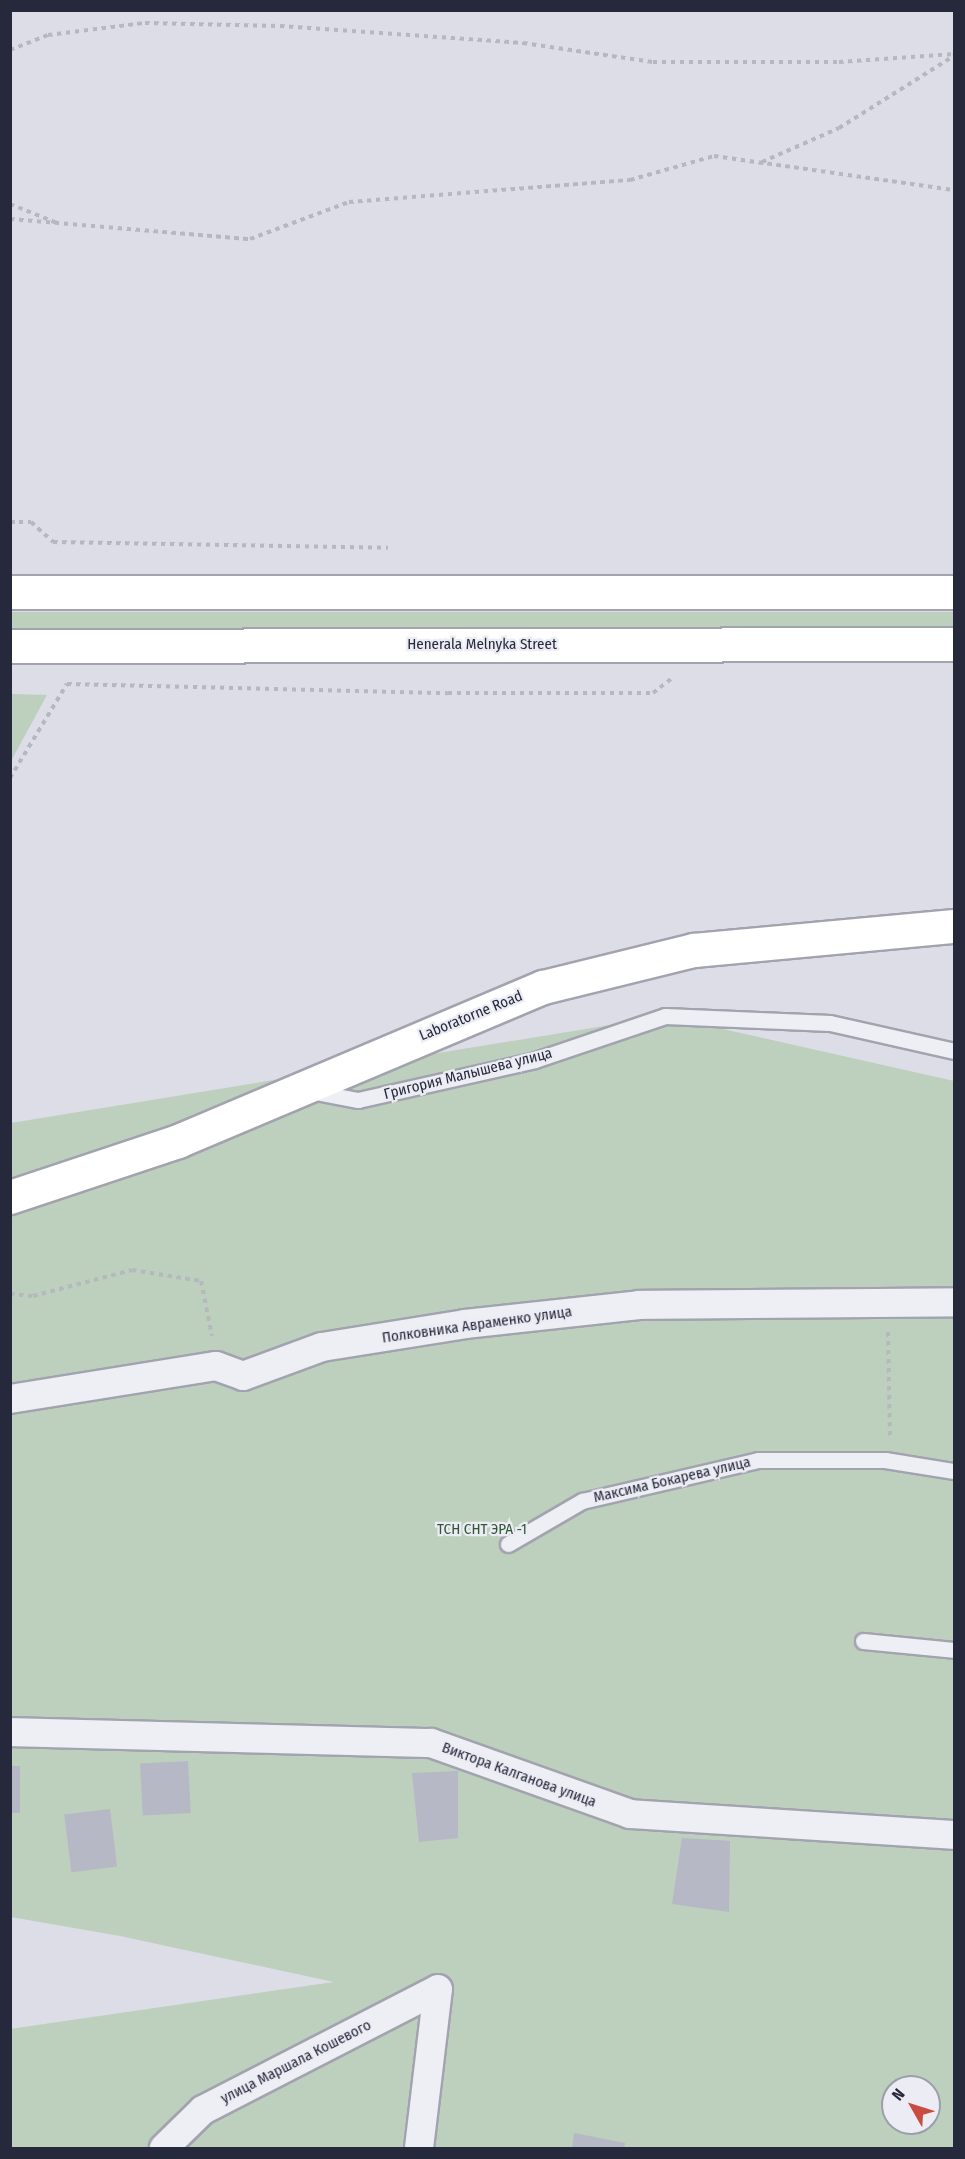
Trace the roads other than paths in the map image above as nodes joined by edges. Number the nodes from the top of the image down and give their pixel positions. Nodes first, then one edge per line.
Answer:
1 (10, 592) edge
2 (954, 592) edge
3 (954, 644) edge
4 (10, 646) edge
5 (954, 926) edge
6 (954, 1051) edge
7 (298, 1088) junction
8 (10, 1197) edge
9 (954, 1302) edge
10 (10, 1399) edge
11 (954, 1471) edge
12 (508, 1544) dead end
13 (863, 1641) dead end
14 (954, 1650) edge
15 (10, 1732) edge
16 (954, 1835) edge
17 (164, 2148) edge
18 (419, 2148) edge

1 - 2 main road
3 - 4 main road, Henerala Melnyka Street
5 - 7 main road, Laboratorne Road
6 - 7 lane, Григория Малышева улица
7 - 8 main road, Laboratorne Road
9 - 10 street, Полковника Авраменко улица
11 - 12 lane, Максима Бокарева улица
13 - 14 lane
15 - 16 street, Виктора Калганова улица
17 - 18 street, улица Маршала Кошевого

